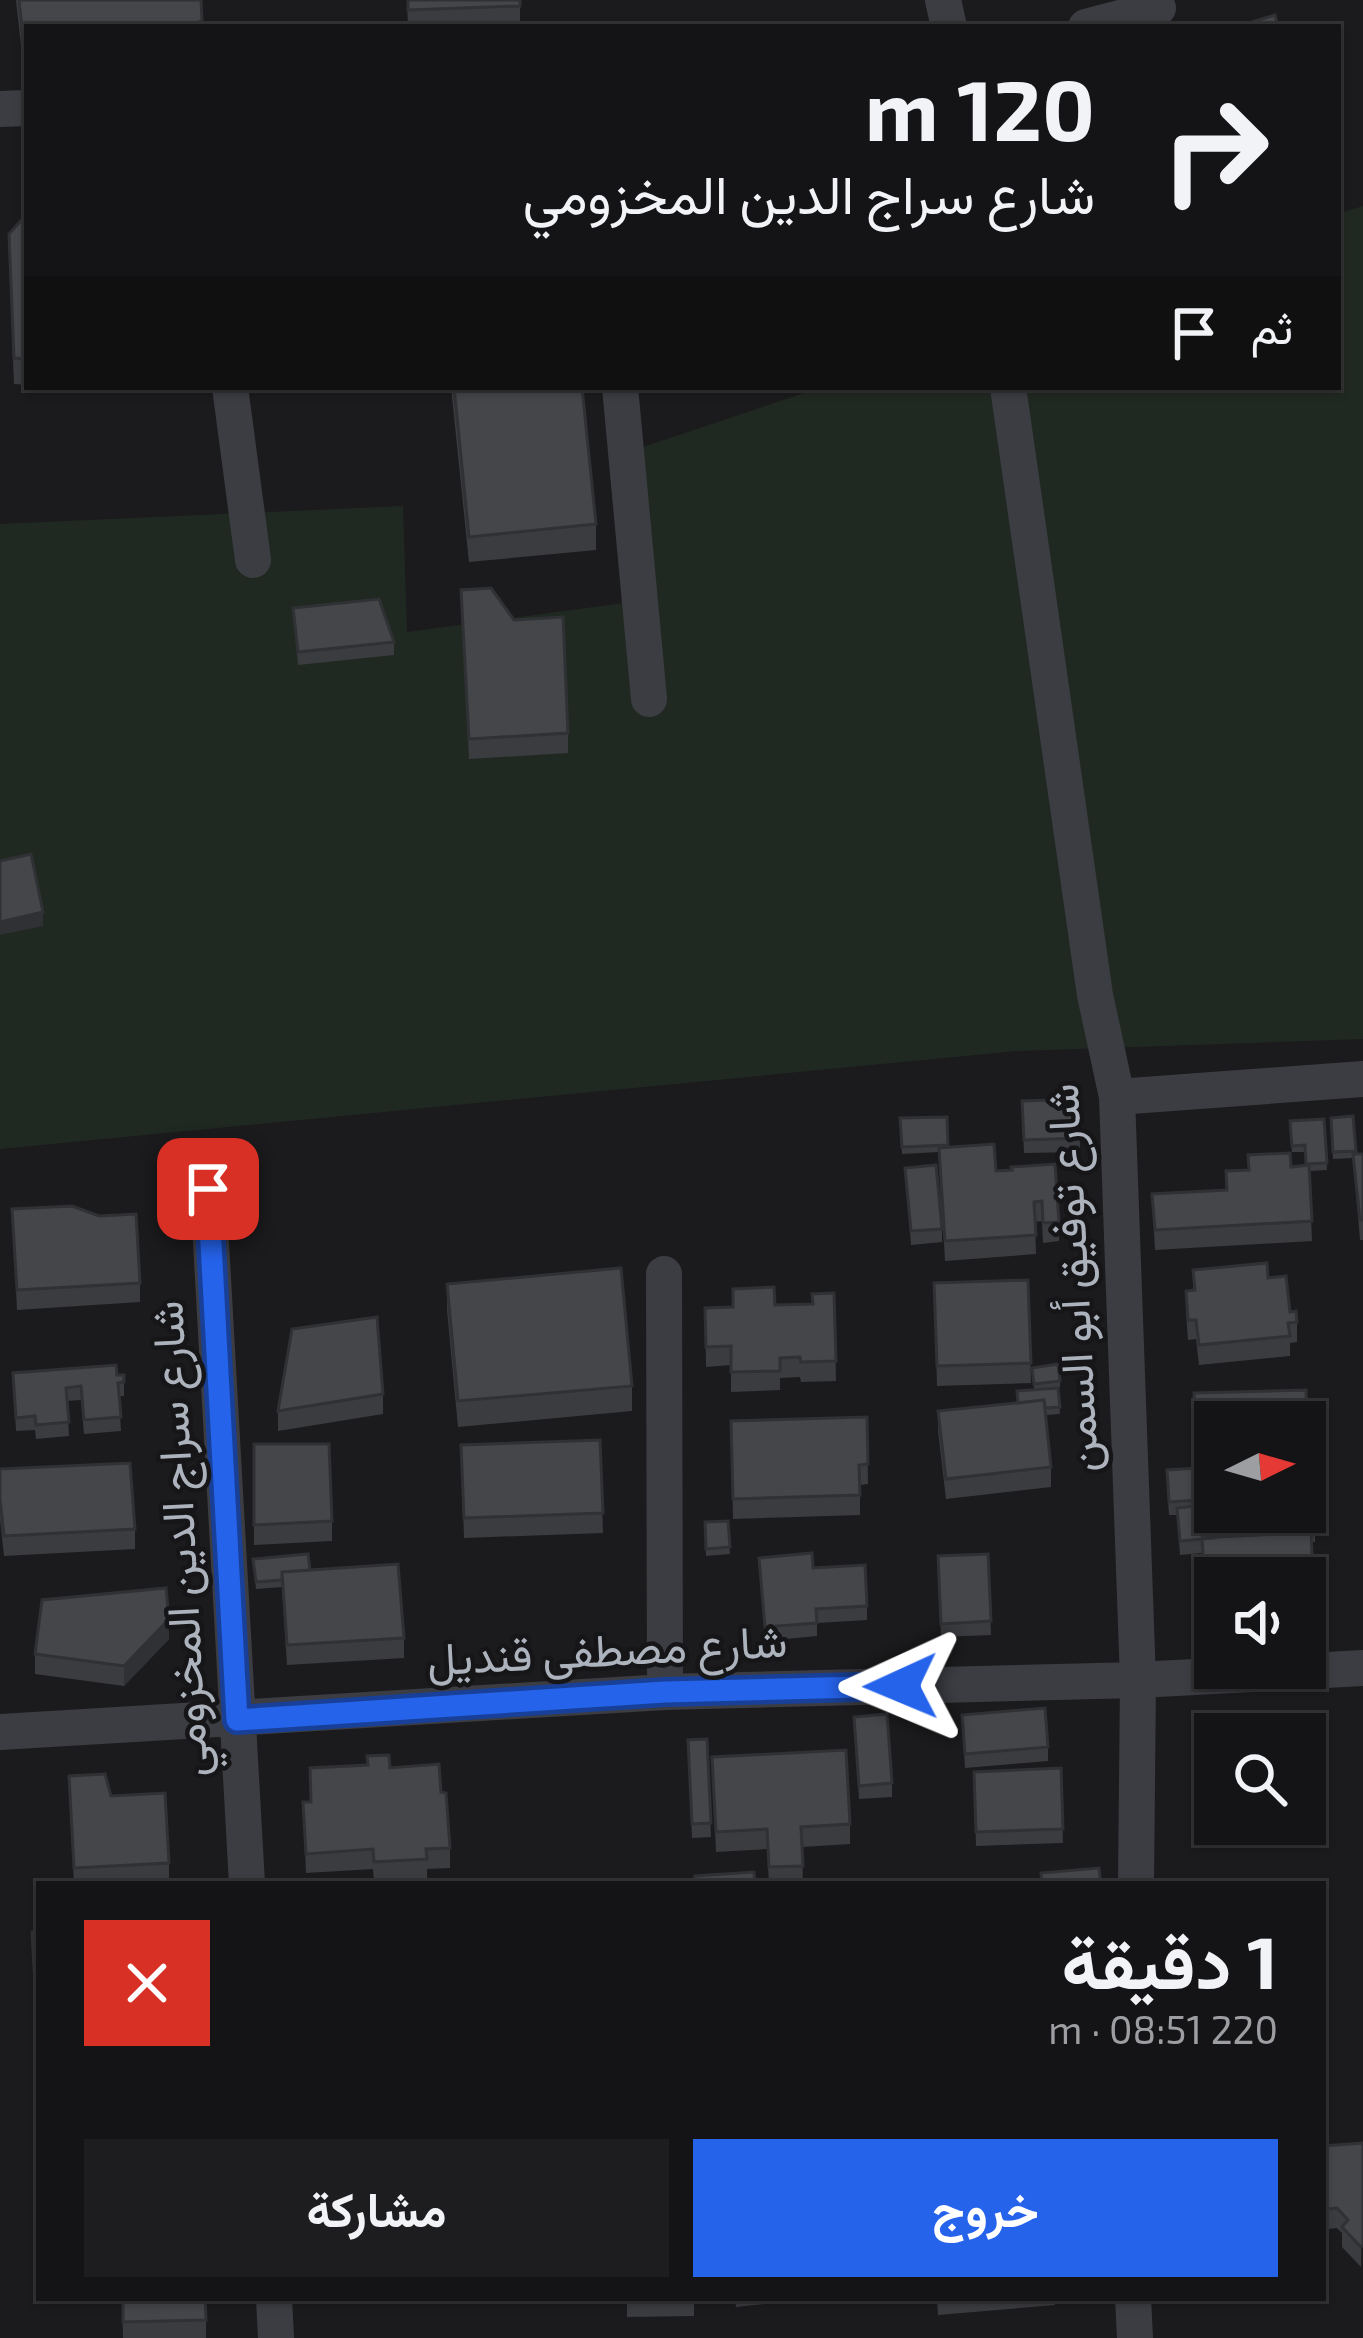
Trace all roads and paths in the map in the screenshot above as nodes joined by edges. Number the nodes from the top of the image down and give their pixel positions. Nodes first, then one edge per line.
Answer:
1 (1158, 8) dead end
2 (1097, 24) edge
3 (230, 390) edge
4 (620, 390) edge
5 (1008, 390) edge
6 (253, 560) dead end
7 (649, 699) dead end
8 (1363, 1078) edge
9 (1117, 1097) junction
10 (208, 1189) dead end
11 (664, 1274) dead end
12 (1363, 1668) edge
13 (1138, 1680) junction
14 (665, 1692) junction
15 (237, 1720) junction
16 (0, 1732) edge
17 (247, 1881) edge
18 (1136, 1881) edge
19 (274, 2301) edge
20 (1133, 2301) edge
21 (276, 2338) edge
22 (1135, 2338) edge

1 - 2 street
3 - 6 street
4 - 7 street
5 - 9 street, شارع توفيق أبو السمن
8 - 9 street
9 - 13 street, شارع توفيق أبو السمن
10 - 15 street, شارع سراج الدين المخزومي
11 - 14 street
12 - 13 street, شارع مصطفى قنديل
13 - 14 street, شارع مصطفى قنديل
13 - 18 street, شارع توفيق أبو السمن
14 - 15 street, شارع مصطفى قنديل
15 - 16 street, شارع مصطفى قنديل
15 - 17 street, شارع سراج الدين المخزومي
19 - 21 street
20 - 22 street

